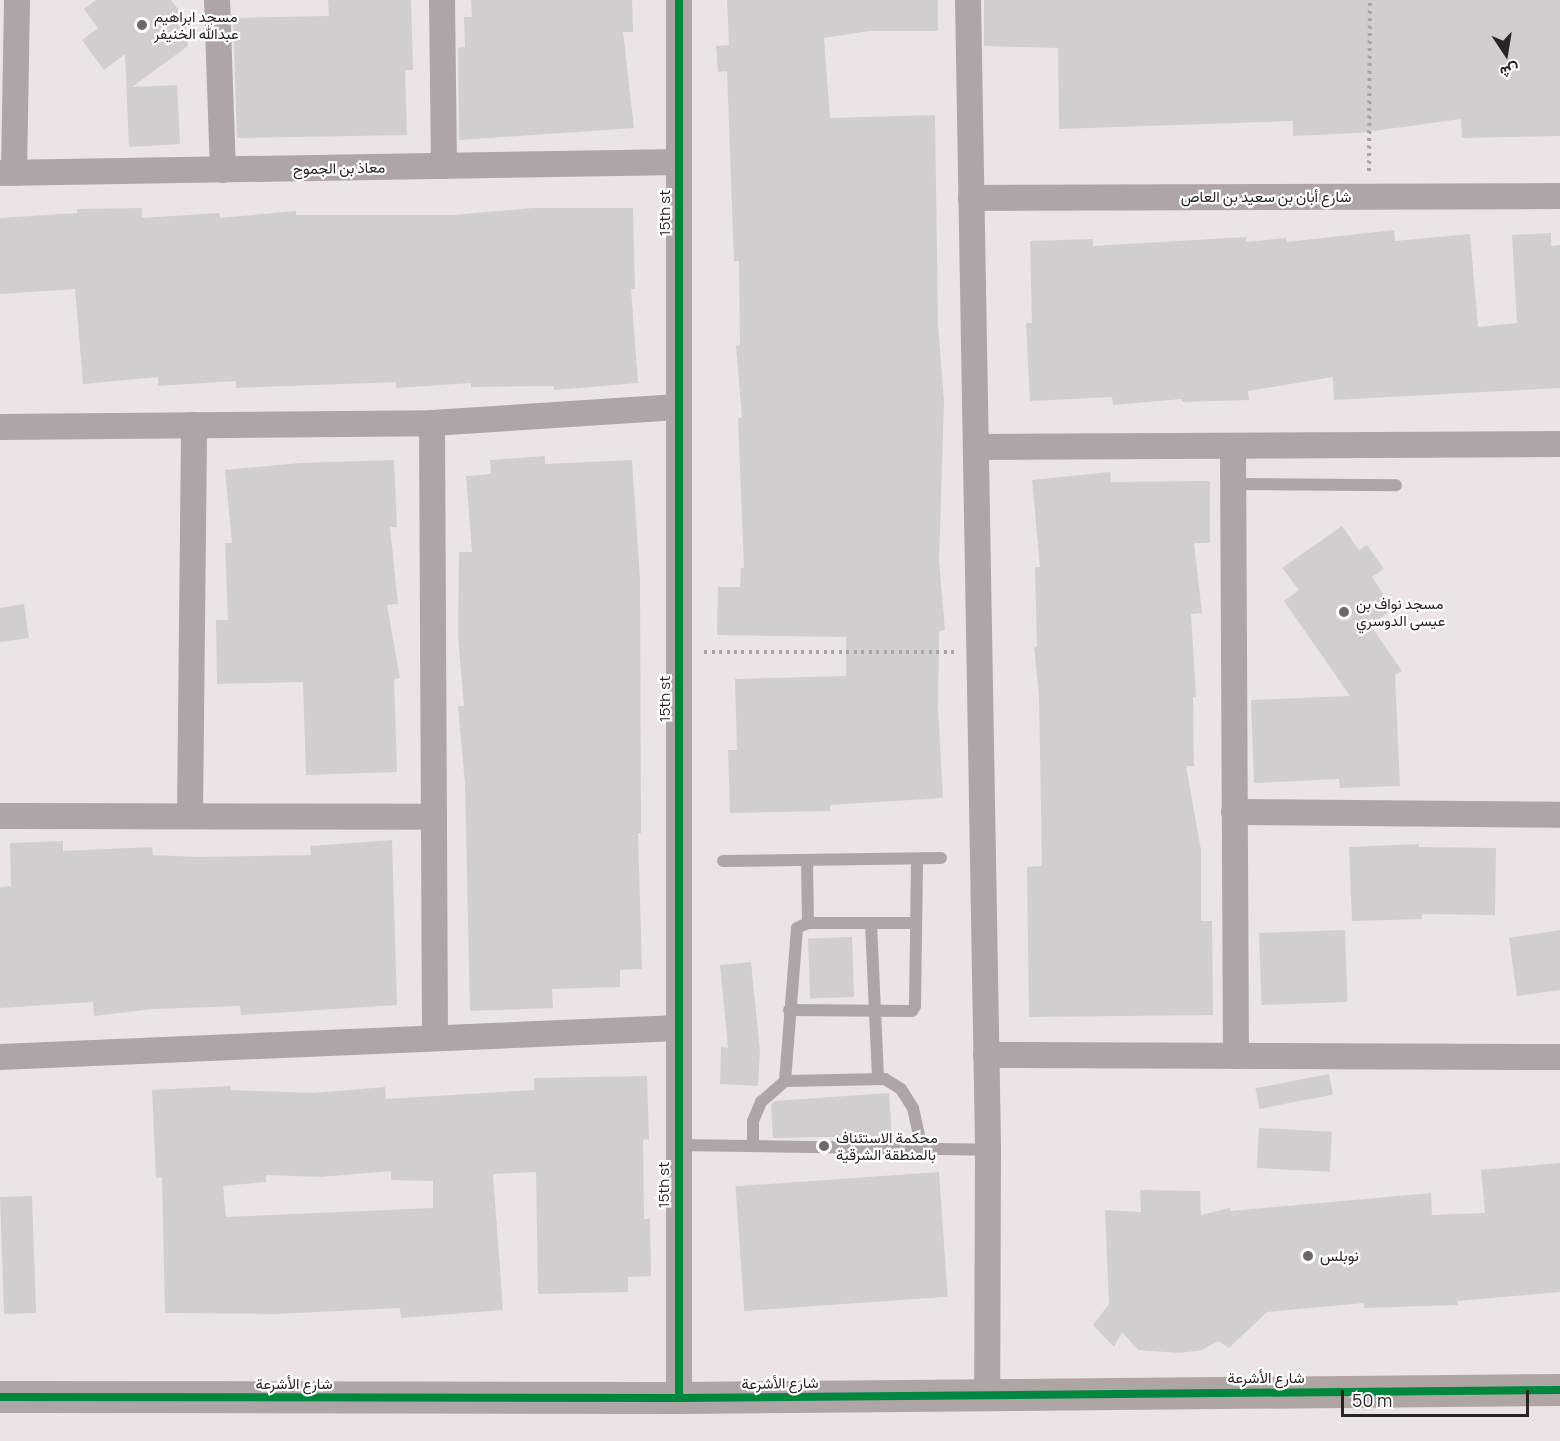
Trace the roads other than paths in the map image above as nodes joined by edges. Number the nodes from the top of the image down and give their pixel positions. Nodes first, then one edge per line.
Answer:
1 (17, 0) edge
2 (217, 0) edge
3 (442, 0) edge
4 (679, 0) edge
5 (968, 0) edge
6 (679, 162) junction
7 (444, 166) junction
8 (223, 170) junction
9 (7, 173) edge
10 (1560, 196) edge
11 (971, 198) junction
12 (678, 407) junction
13 (432, 423) junction
14 (194, 425) junction
15 (0, 428) edge
16 (1560, 444) edge
17 (1233, 446) junction
18 (976, 447) junction
19 (1233, 484) junction
20 (1396, 485) dead end
21 (1234, 812) junction
22 (1560, 815) edge
23 (0, 816) edge
24 (190, 816) junction
25 (434, 817) junction
26 (941, 858) dead end
27 (917, 859) junction
28 (807, 860) junction
29 (723, 861) dead end
30 (808, 923) junction
31 (871, 923) junction
32 (916, 923) junction
33 (789, 1010) junction
34 (874, 1012) junction
35 (678, 1028) junction
36 (435, 1038) junction
37 (986, 1055) junction
38 (1236, 1056) junction
39 (0, 1057) edge
40 (1560, 1057) edge
41 (878, 1079) junction
42 (785, 1081) junction
43 (678, 1145) junction
44 (753, 1146) junction
45 (922, 1149) junction
46 (988, 1150) junction
47 (1560, 1390) edge
48 (987, 1394) junction
49 (0, 1397) edge
50 (679, 1398) junction

1 - 9 street
2 - 8 street
3 - 7 street
4 - 6 street, 15th st
5 - 11 street
6 - 7 street, معاذ بن الجموح
6 - 12 street, 15th st
7 - 8 street, معاذ بن الجموح
8 - 9 street, معاذ بن الجموح
10 - 11 street, شارع أبان بن سعيد بن العاص
11 - 18 street
12 - 13 street
12 - 35 street, 15th st
13 - 14 street
13 - 25 street
14 - 15 street
14 - 24 street
16 - 17 street
17 - 18 street
17 - 19 street
18 - 37 street
19 - 20 lane
19 - 21 street
21 - 22 street
21 - 38 street
23 - 24 street
24 - 25 street
25 - 36 street
26 - 27 lane
27 - 28 lane
27 - 32 lane
28 - 29 lane
28 - 30 lane
30 - 31 lane
30 - 33 lane
31 - 32 lane
31 - 34 lane
32 - 34 lane
33 - 34 lane
33 - 42 lane
34 - 41 lane
35 - 36 street
35 - 43 street, 15th st
36 - 39 street
37 - 38 street
37 - 46 street
38 - 40 street
41 - 42 lane
41 - 45 lane
42 - 44 lane
43 - 44 lane
43 - 50 street, 15th st
44 - 45 lane
45 - 46 lane
46 - 48 street
47 - 48 street, شارع الأشرعة
48 - 50 street, شارع الأشرعة
49 - 50 street, شارع الأشرعة

